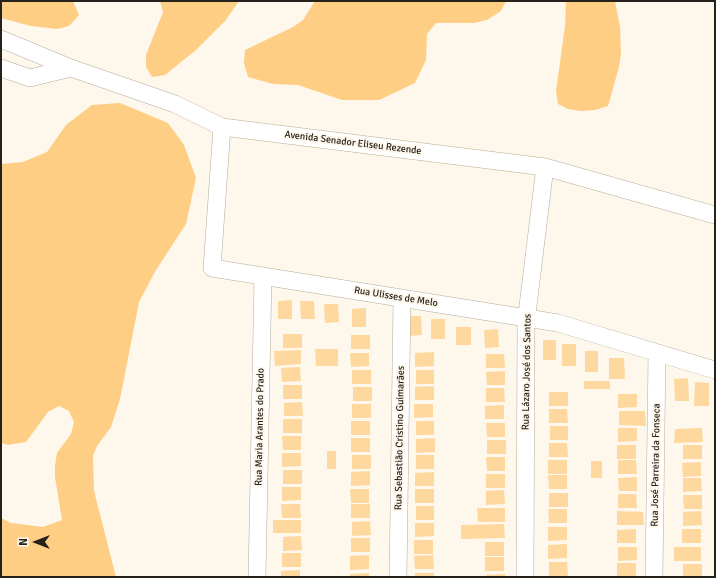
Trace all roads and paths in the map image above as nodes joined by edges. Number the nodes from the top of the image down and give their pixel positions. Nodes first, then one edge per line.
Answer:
1 (1, 39) edge
2 (1, 68) edge
3 (71, 68) junction
4 (222, 127) junction
5 (545, 168) junction
6 (715, 215) edge
7 (263, 276) junction
8 (402, 298) junction
9 (527, 318) junction
10 (657, 353) junction
11 (715, 370) edge
12 (257, 577) edge
13 (398, 577) edge
14 (525, 577) edge
15 (654, 577) edge

1 - 3 street, Avenida Senador Eliseu Rezende
2 - 3 street
3 - 4 street, Avenida Senador Eliseu Rezende
4 - 5 street, Avenida Senador Eliseu Rezende
4 - 7 street, Rua Ulisses de Melo
5 - 6 street, Avenida Senador Eliseu Rezende
5 - 9 street, Rua Lázaro José dos Santos
7 - 8 street, Rua Ulisses de Melo
7 - 12 street, Rua Maria Arantes do Prado
8 - 9 street, Rua Ulisses de Melo
8 - 13 street, Rua Sebastião Cristino Guimarães
9 - 10 street, Rua Ulisses de Melo
9 - 14 street, Rua Lázaro José dos Santos
10 - 11 street, Rua Ulisses de Melo
10 - 15 street, Rua José Parreira da Fonseca

